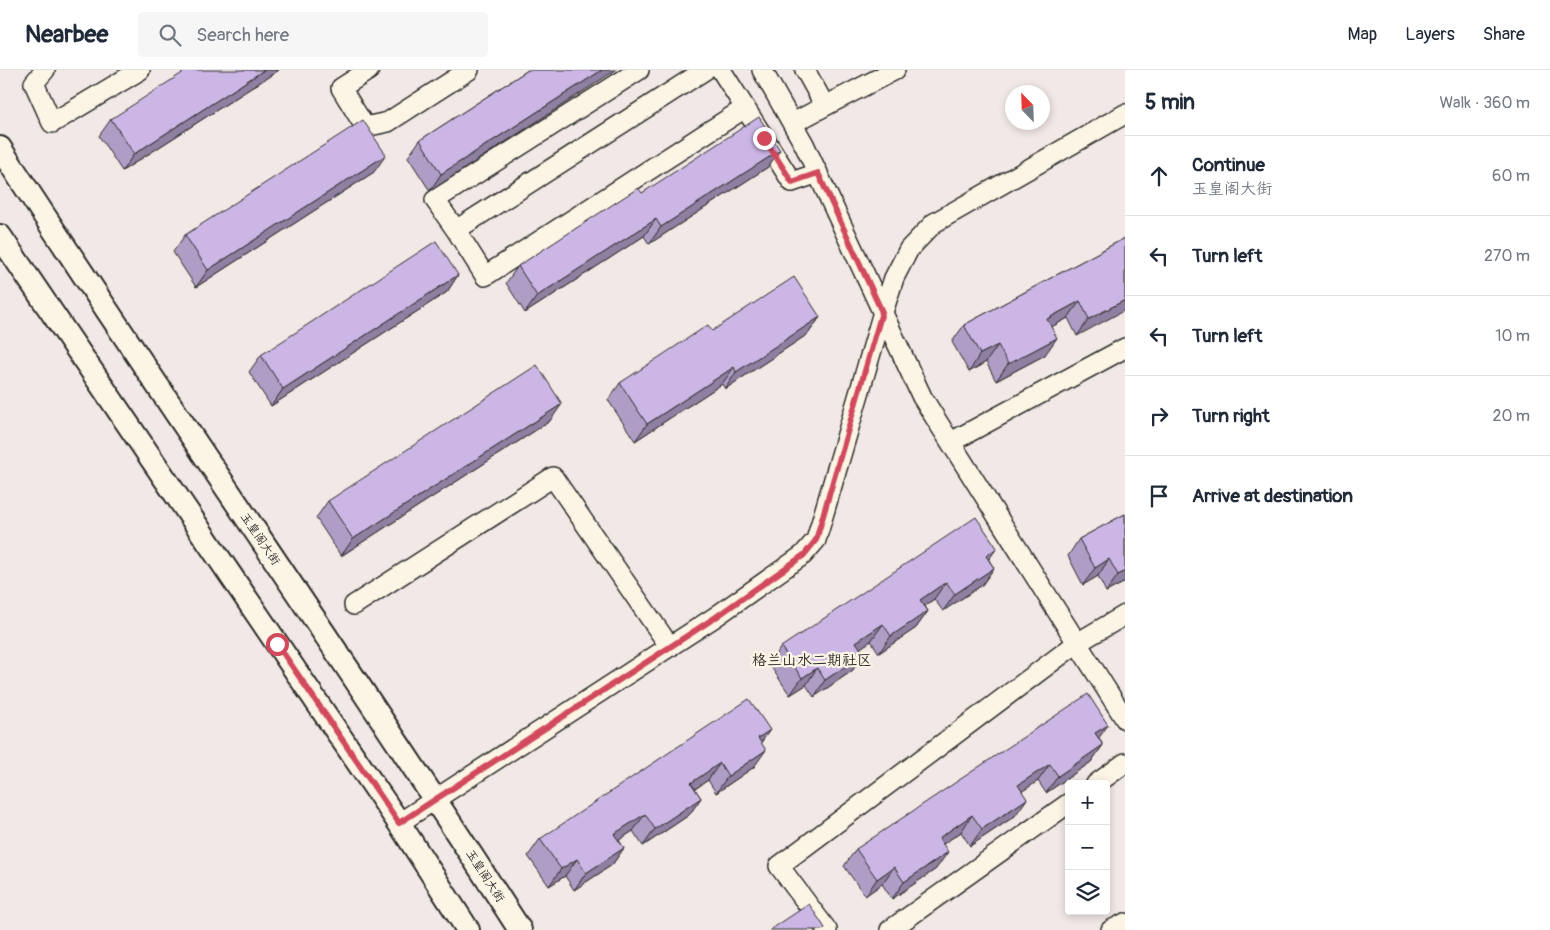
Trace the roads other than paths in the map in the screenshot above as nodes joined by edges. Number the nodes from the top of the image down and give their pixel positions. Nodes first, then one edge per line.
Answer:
1 (45, 70) edge
2 (140, 70) edge
3 (369, 70) edge
4 (469, 70) edge
5 (639, 70) edge
6 (705, 70) edge
7 (721, 70) edge
8 (762, 70) edge
9 (805, 70) edge
10 (895, 70) edge
11 (825, 106) junction
12 (745, 108) junction
13 (1125, 114) edge
14 (792, 124) junction
15 (0, 148) edge
16 (818, 173) junction
17 (456, 230) junction
18 (0, 236) edge
19 (882, 312) junction
20 (1125, 348) edge
21 (951, 442) junction
22 (354, 605) dead end
23 (1125, 615) edge
24 (1077, 643) junction
25 (670, 647) junction
26 (1125, 719) edge
27 (1125, 763) edge
28 (1102, 780) edge
29 (436, 799) junction
30 (1065, 806) edge
31 (399, 823) junction
32 (1125, 923) edge
33 (468, 930) edge
34 (520, 930) edge
35 (827, 930) edge
36 (890, 930) edge
37 (1111, 930) edge

1 - 2 street
3 - 4 street
5 - 17 street
6 - 17 street
7 - 12 street
8 - 14 street
9 - 11 street
10 - 11 street
11 - 14 street
12 - 16 street
12 - 17 street
13 - 19 street
14 - 16 street
15 - 29 street, 玉皇阁大街
16 - 19 street
18 - 31 street
19 - 21 street
19 - 25 street
20 - 21 street
21 - 24 street
22 - 25 street
23 - 24 street
24 - 26 street
24 - 35 street
25 - 29 street
27 - 28 street
29 - 31 street
29 - 34 street, 玉皇阁大街
30 - 36 street
31 - 33 street
32 - 37 street

